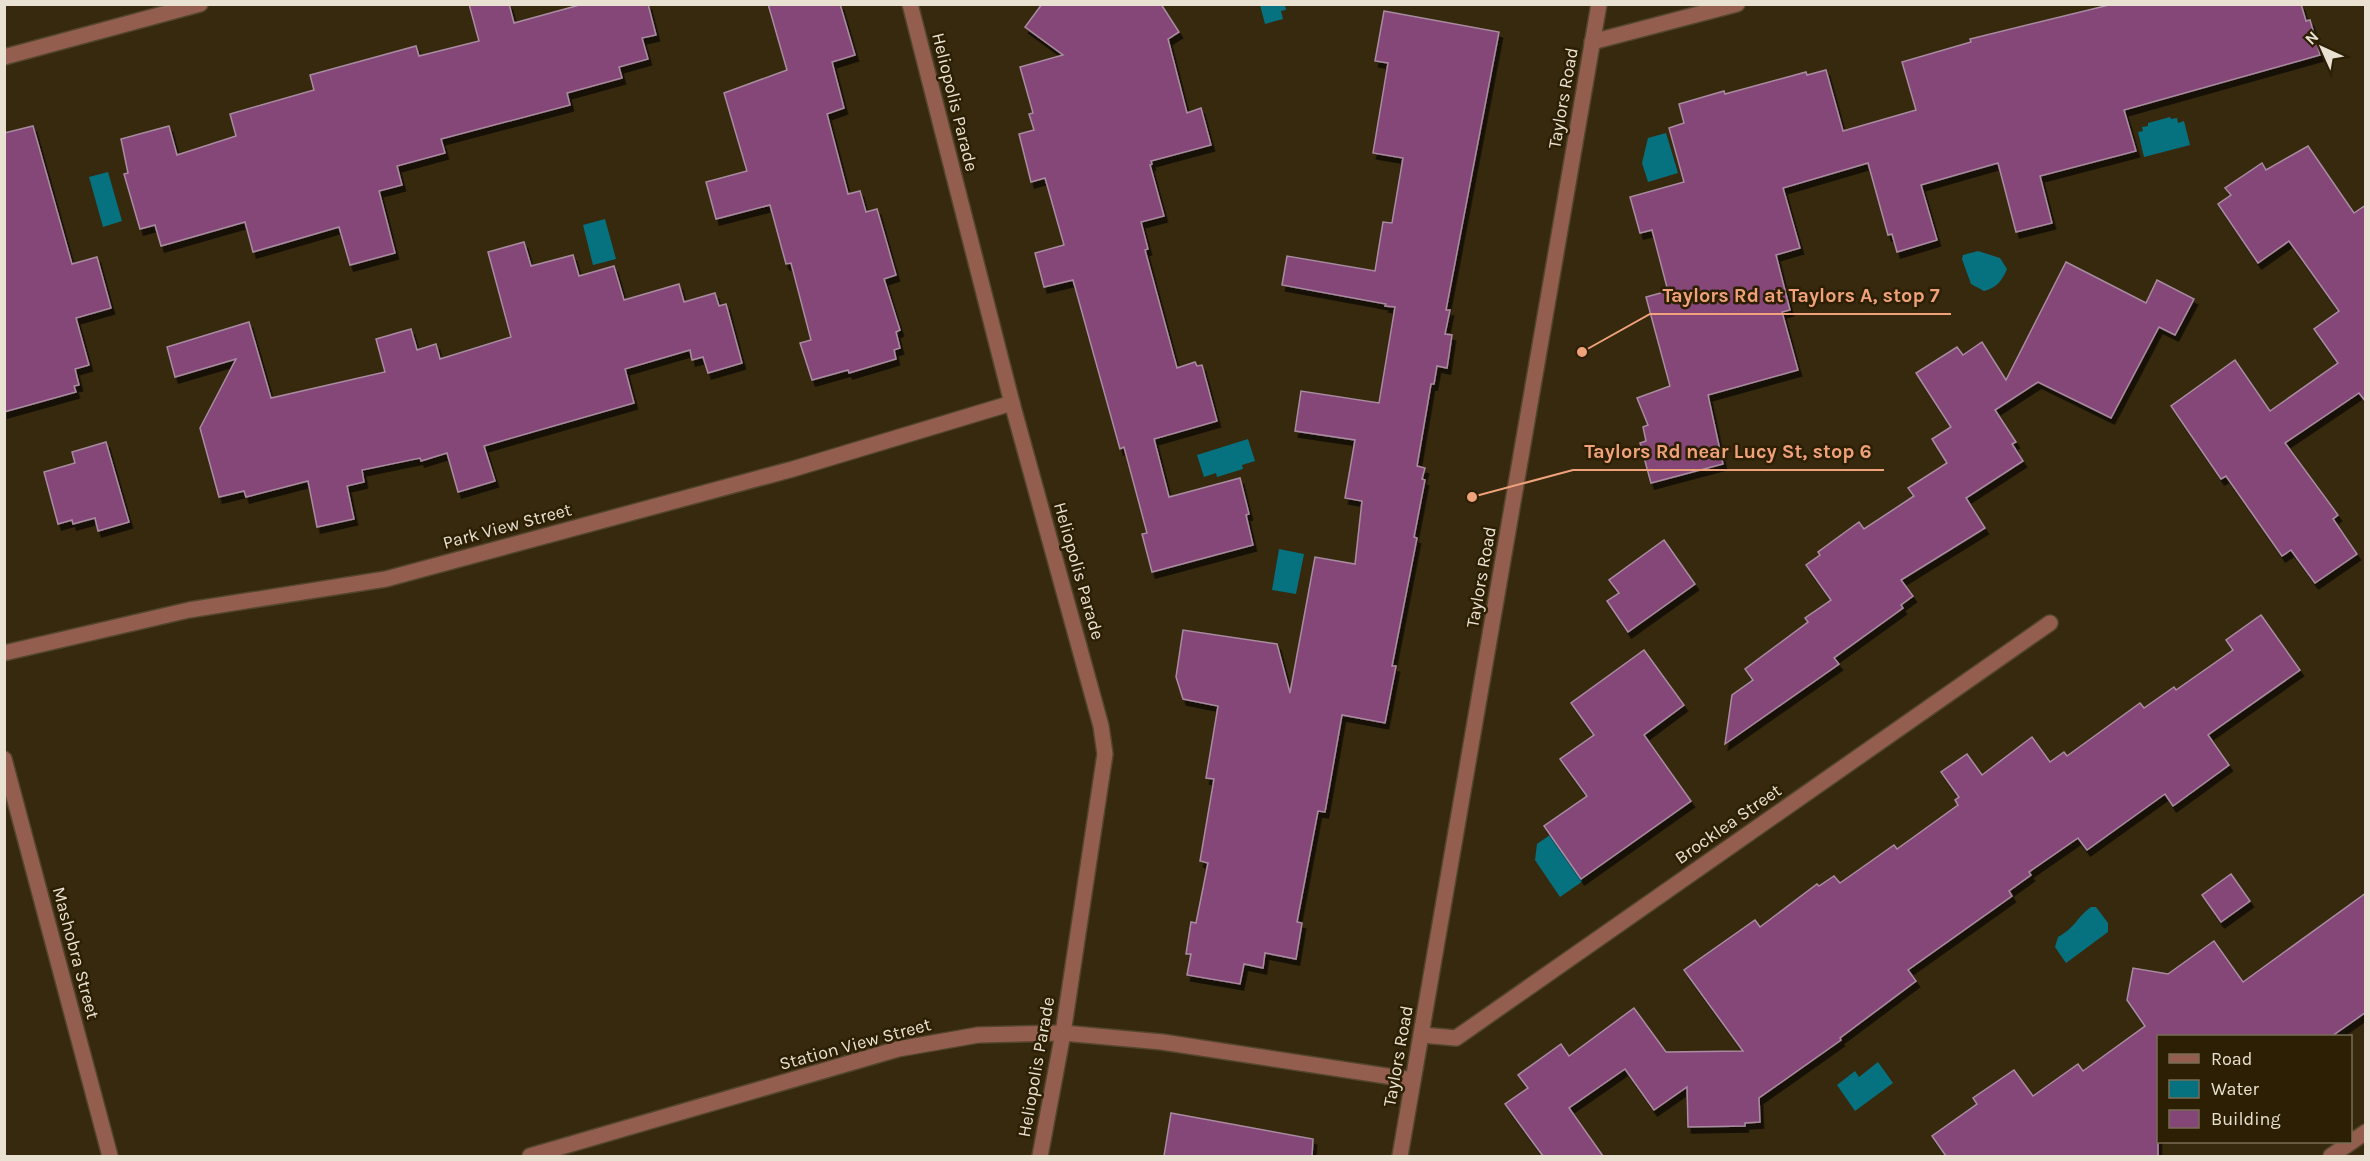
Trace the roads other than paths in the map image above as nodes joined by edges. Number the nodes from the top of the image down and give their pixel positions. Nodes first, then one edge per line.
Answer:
1 (200, 4) edge
2 (910, 4) edge
3 (1599, 4) edge
4 (1737, 4) edge
5 (1592, 42) junction
6 (4, 57) edge
7 (1012, 403) junction
8 (2050, 623) dead end
9 (4, 653) edge
10 (4, 759) edge
11 (1063, 1033) junction
12 (1422, 1035) junction
13 (1413, 1080) junction
14 (2366, 1132) edge
15 (2352, 1142) edge
16 (2350, 1143) edge
17 (110, 1156) edge
18 (530, 1156) edge
19 (1040, 1156) edge
20 (1400, 1156) edge
21 (2331, 1156) edge

1 - 6 street
2 - 7 street, Heliopolis Parade
3 - 5 street, Taylors Road
4 - 5 street
5 - 12 street, Taylors Road
7 - 9 street, Park View Street
7 - 11 street, Heliopolis Parade
8 - 12 street, Brocklea Street
10 - 17 street, Mashobra Street
11 - 13 street, Station View Street
11 - 18 street, Station View Street
11 - 19 street, Heliopolis Parade
12 - 13 street, Taylors Road
13 - 20 street, Taylors Road
14 - 15 street
16 - 21 street

